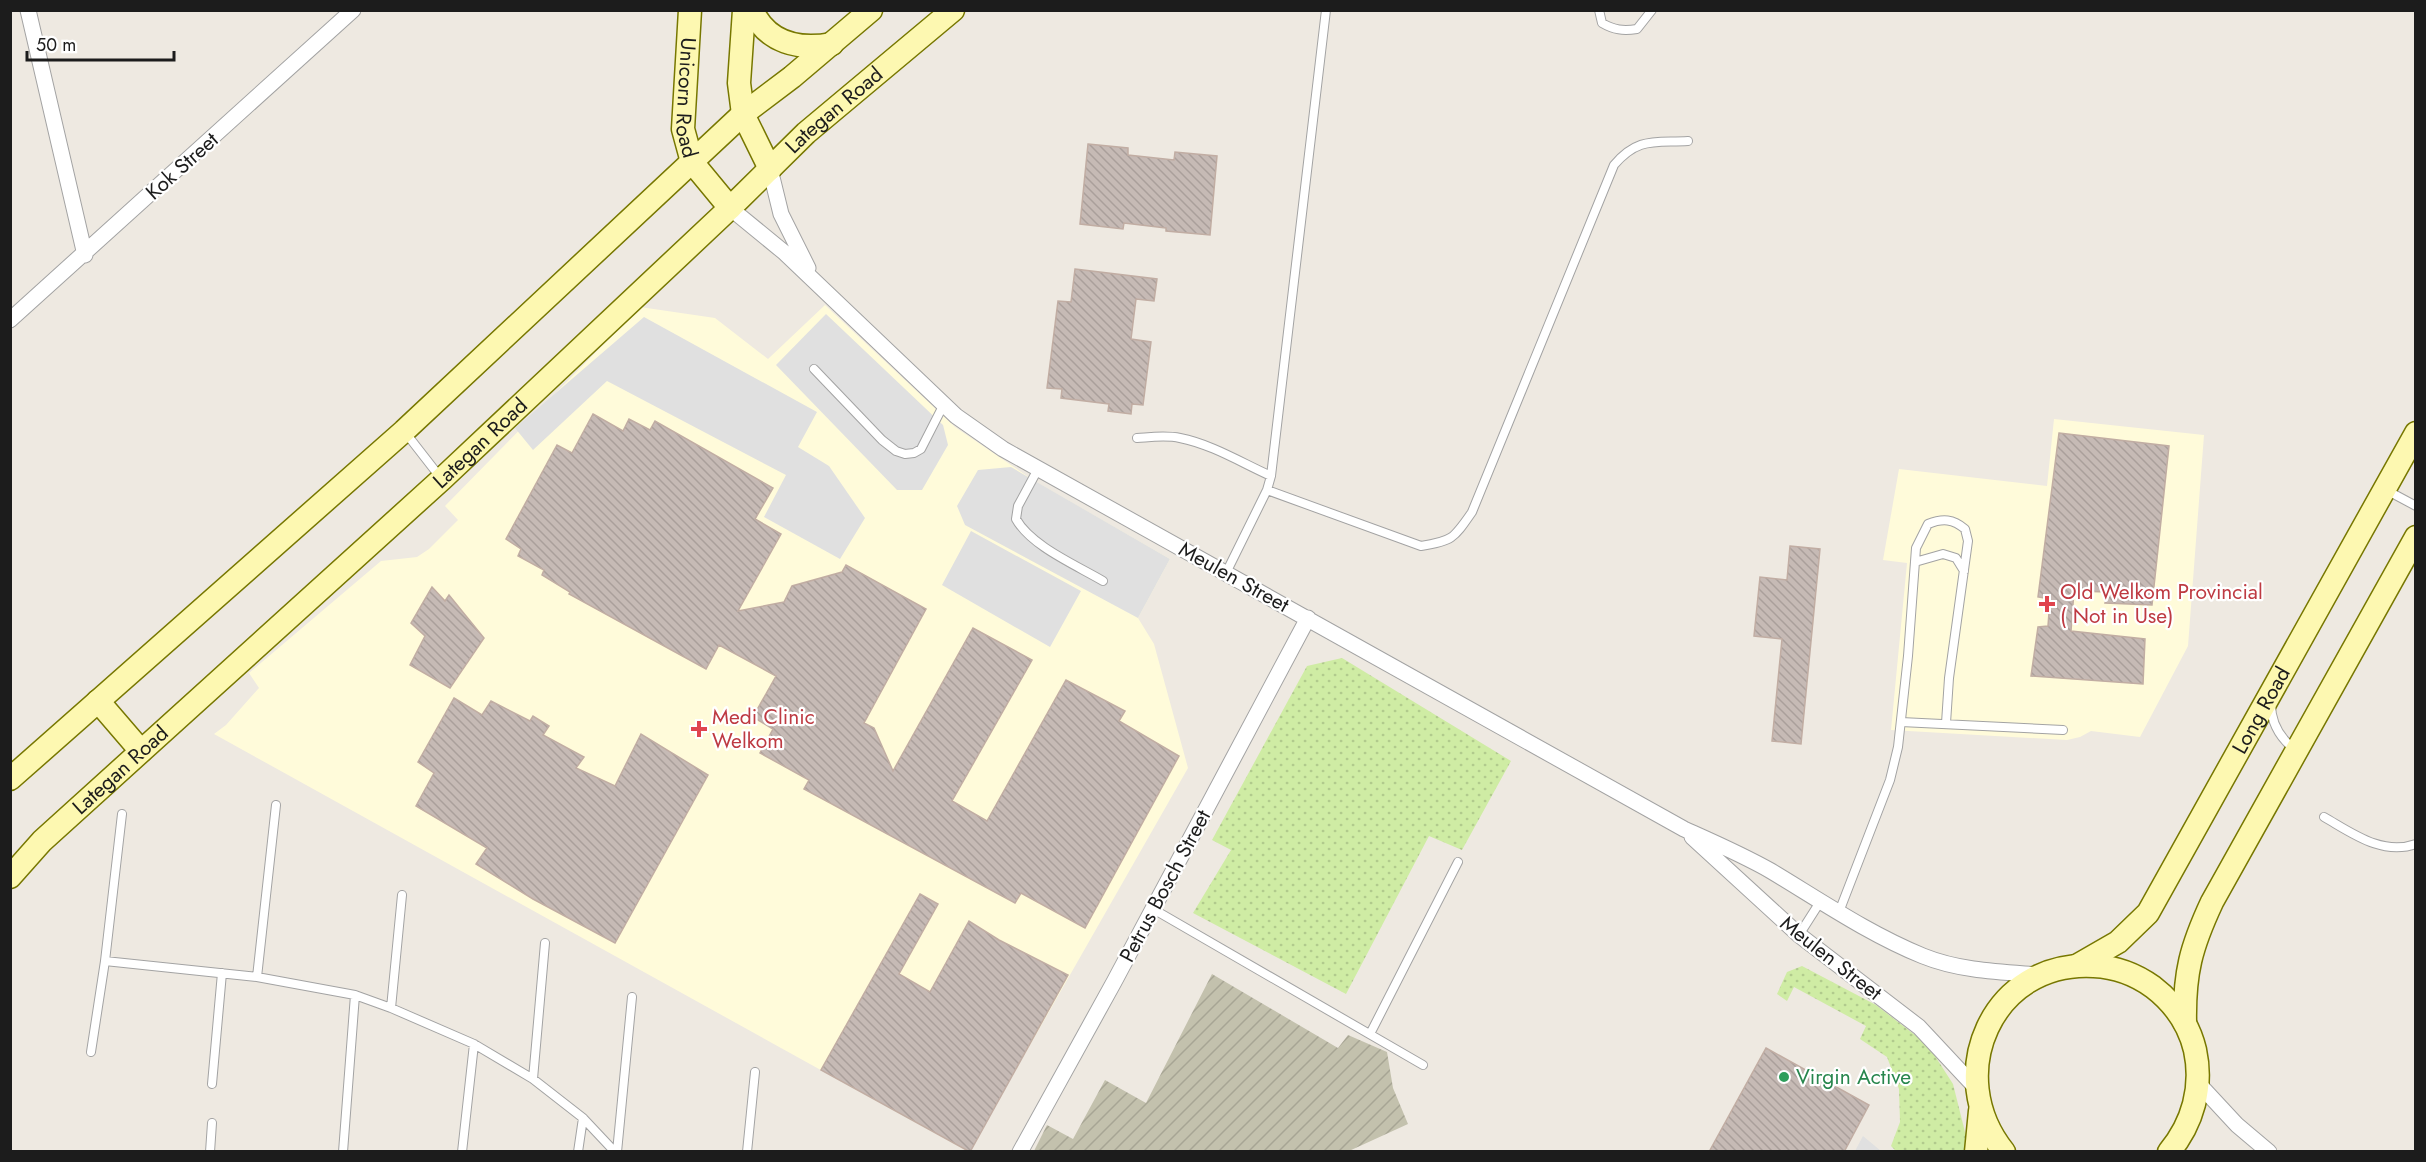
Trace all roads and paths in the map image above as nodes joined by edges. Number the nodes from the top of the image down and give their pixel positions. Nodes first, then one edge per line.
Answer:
1 (28, 10) edge
2 (353, 10) edge
3 (690, 10) edge
4 (744, 10) edge
5 (752, 10) edge
6 (871, 10) edge
7 (952, 10) edge
8 (1326, 10) edge
9 (1599, 10) edge
10 (1652, 10) edge
11 (832, 44) junction
12 (743, 114) junction
13 (1688, 141) dead end
14 (692, 162) junction
15 (770, 169) junction
16 (730, 208) junction
17 (85, 255) junction
18 (815, 281) junction
19 (10, 320) edge
20 (814, 369) dead end
21 (944, 404) junction
22 (404, 431) junction
23 (2415, 436) edge
24 (1137, 438) dead end
25 (1038, 469) junction
26 (1271, 476) junction
27 (442, 479) junction
28 (1268, 490) junction
29 (2385, 490) junction
30 (2415, 506) edge
31 (2415, 537) edge
32 (1915, 562) junction
33 (1964, 571) junction
34 (1227, 573) junction
35 (1103, 581) dead end
36 (1308, 618) junction
37 (2272, 692) junction
38 (98, 701) junction
39 (1901, 722) junction
40 (1946, 723) junction
41 (2063, 730) dead end
42 (141, 751) junction
43 (2296, 751) junction
44 (10, 779) edge
45 (276, 806) dead end
46 (122, 814) dead end
47 (2324, 817) dead end
48 (1684, 829) junction
49 (2415, 844) edge
50 (1458, 862) dead end
51 (10, 877) edge
52 (402, 896) dead end
53 (1820, 902) junction
54 (1153, 909) junction
55 (1839, 912) junction
56 (1799, 935) junction
57 (545, 943) dead end
58 (105, 961) junction
59 (2078, 965) junction
60 (222, 973) junction
61 (2040, 975) junction
62 (257, 977) junction
63 (355, 995) junction
64 (632, 997) dead end
65 (391, 1008) junction
66 (2184, 1023) junction
67 (1370, 1034) junction
68 (474, 1044) junction
69 (91, 1052) dead end
70 (1423, 1065) dead end
71 (755, 1072) dead end
72 (533, 1079) junction
73 (2198, 1083) junction
74 (212, 1084) dead end
75 (1978, 1098) junction
76 (583, 1118) junction
77 (212, 1123) dead end
78 (210, 1152) edge
79 (343, 1152) edge
80 (462, 1152) edge
81 (578, 1152) edge
82 (616, 1152) edge
83 (747, 1152) edge
84 (1020, 1152) edge
85 (1976, 1152) edge
86 (2004, 1152) edge
87 (2169, 1152) edge
88 (2269, 1152) edge

1 - 17 street
2 - 17 street, Kok Street
3 - 14 street, Unicorn Road
4 - 12 street
5 - 11 street
6 - 11 street
7 - 15 street, Lategan Road
8 - 26 lane
9 - 10 lane
11 - 12 street
12 - 14 street
12 - 15 street
13 - 28 lane
14 - 16 street, Unicorn Road
14 - 22 street
15 - 16 street, Lategan Road
15 - 18 street, Meulen Street
16 - 18 street, Meulen Street
16 - 27 street, Lategan Road
17 - 19 street, Kok Street
18 - 21 street, Meulen Street
20 - 21 lane
21 - 25 street, Meulen Street
22 - 27 lane
22 - 38 street
23 - 29 street, Long Road
24 - 26 lane
25 - 34 street, Meulen Street
25 - 35 lane
26 - 28 lane
27 - 42 street, Lategan Road
28 - 34 lane
29 - 30 lane
29 - 37 street, Long Road
31 - 43 street
32 - 33 lane
32 - 33 lane
32 - 39 lane
33 - 40 lane
34 - 36 street, Meulen Street
36 - 48 street, Meulen Street
36 - 54 street, Petrus Bosch Street
37 - 43 lane
37 - 59 street, Long Road
38 - 42 street
38 - 44 street
39 - 40 lane
39 - 55 lane
40 - 41 lane
42 - 51 street, Lategan Road
43 - 66 street
45 - 62 lane
46 - 58 lane
47 - 49 lane
48 - 53 street, Meulen Street
48 - 56 street, Meulen Street
50 - 67 lane
52 - 65 lane
53 - 55 street, Meulen Street
53 - 56 lane
54 - 67 lane
54 - 84 street, Petrus Bosch Street
55 - 61 street, Meulen Street
56 - 75 street, Meulen Street
57 - 72 lane
58 - 60 lane
58 - 69 lane
59 - 61 street
59 - 66 street
60 - 62 lane
60 - 74 lane
61 - 75 street
62 - 63 lane
63 - 65 lane
63 - 79 lane
64 - 82 lane
65 - 68 lane
66 - 73 street
67 - 70 lane
68 - 72 lane
68 - 80 lane
71 - 83 lane
72 - 76 lane
73 - 87 street
73 - 88 street
75 - 85 street
75 - 86 street
76 - 81 lane
76 - 82 lane
77 - 78 lane

